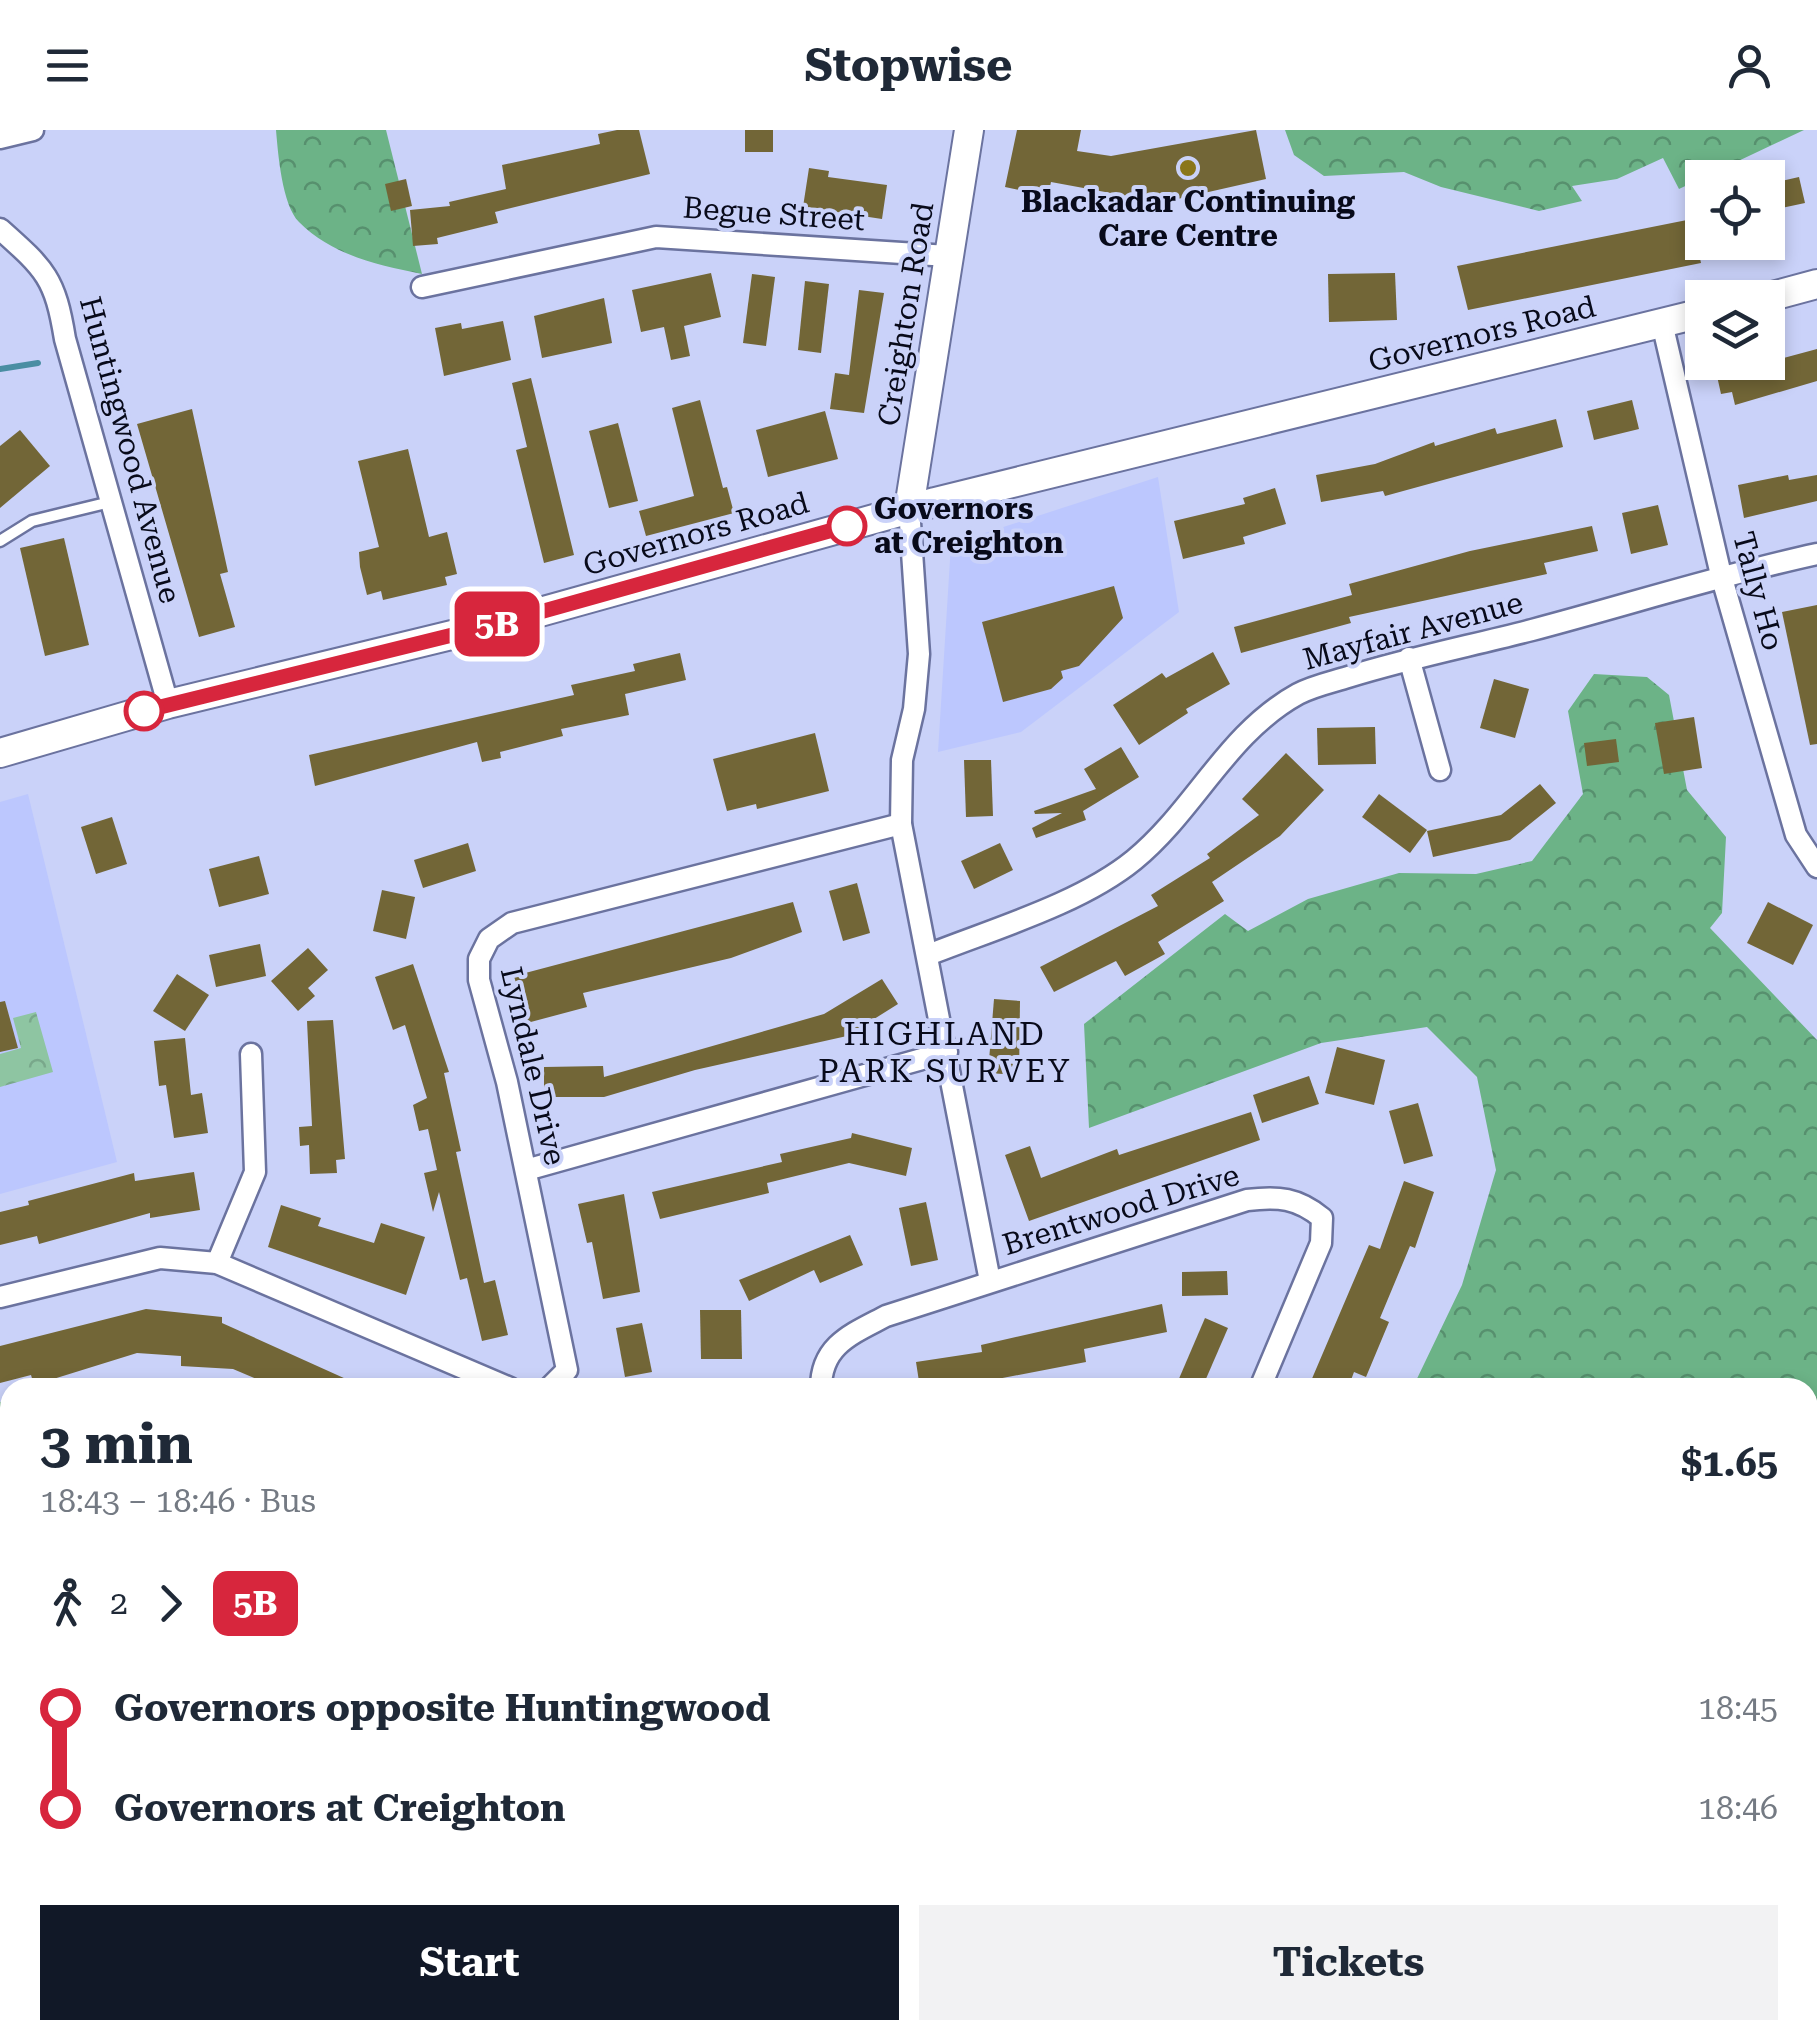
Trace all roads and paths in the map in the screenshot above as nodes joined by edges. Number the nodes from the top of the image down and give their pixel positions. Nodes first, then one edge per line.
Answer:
1 (33, 130) edge
2 (969, 130) edge
3 (0, 138) edge
4 (0, 230) edge
5 (948, 256) junction
6 (1817, 284) edge
7 (422, 287) dead end
8 (1785, 293) edge
9 (1685, 318) edge
10 (1662, 324) junction
11 (110, 502) junction
12 (909, 508) junction
13 (0, 540) edge
14 (1817, 554) edge
15 (1721, 575) junction
16 (1409, 658) junction
17 (168, 704) junction
18 (0, 753) edge
19 (1440, 770) dead end
20 (901, 824) junction
21 (1817, 867) edge
22 (928, 955) junction
23 (947, 1052) junction
24 (252, 1054) dead end
25 (526, 1170) junction
26 (217, 1263) junction
27 (990, 1281) junction
28 (0, 1298) edge
29 (487, 1378) edge
30 (558, 1378) edge
31 (822, 1378) edge
32 (1264, 1378) edge

1 - 3 street
2 - 5 main road, Creighton Road
4 - 11 street, Huntingwood Avenue
5 - 7 street, Begue Street
5 - 12 main road, Creighton Road
6 - 8 main road
9 - 10 main road, Governors Road
10 - 12 main road, Governors Road
10 - 15 street, Tally Ho
11 - 13 lane
11 - 17 street, Huntingwood Avenue
12 - 17 main road, Governors Road
12 - 20 street
14 - 15 street, Mayfair Avenue
15 - 16 street, Mayfair Avenue
15 - 21 street, Tally Ho
16 - 19 street
16 - 22 street, Mayfair Avenue
17 - 18 main road, Governors Road
20 - 22 street
20 - 25 street, Lyndale Drive
22 - 23 street
23 - 25 street
23 - 27 street
24 - 26 street
25 - 30 street, Lyndale Drive
26 - 28 street
26 - 29 street
27 - 31 street
27 - 32 street, Brentwood Drive

